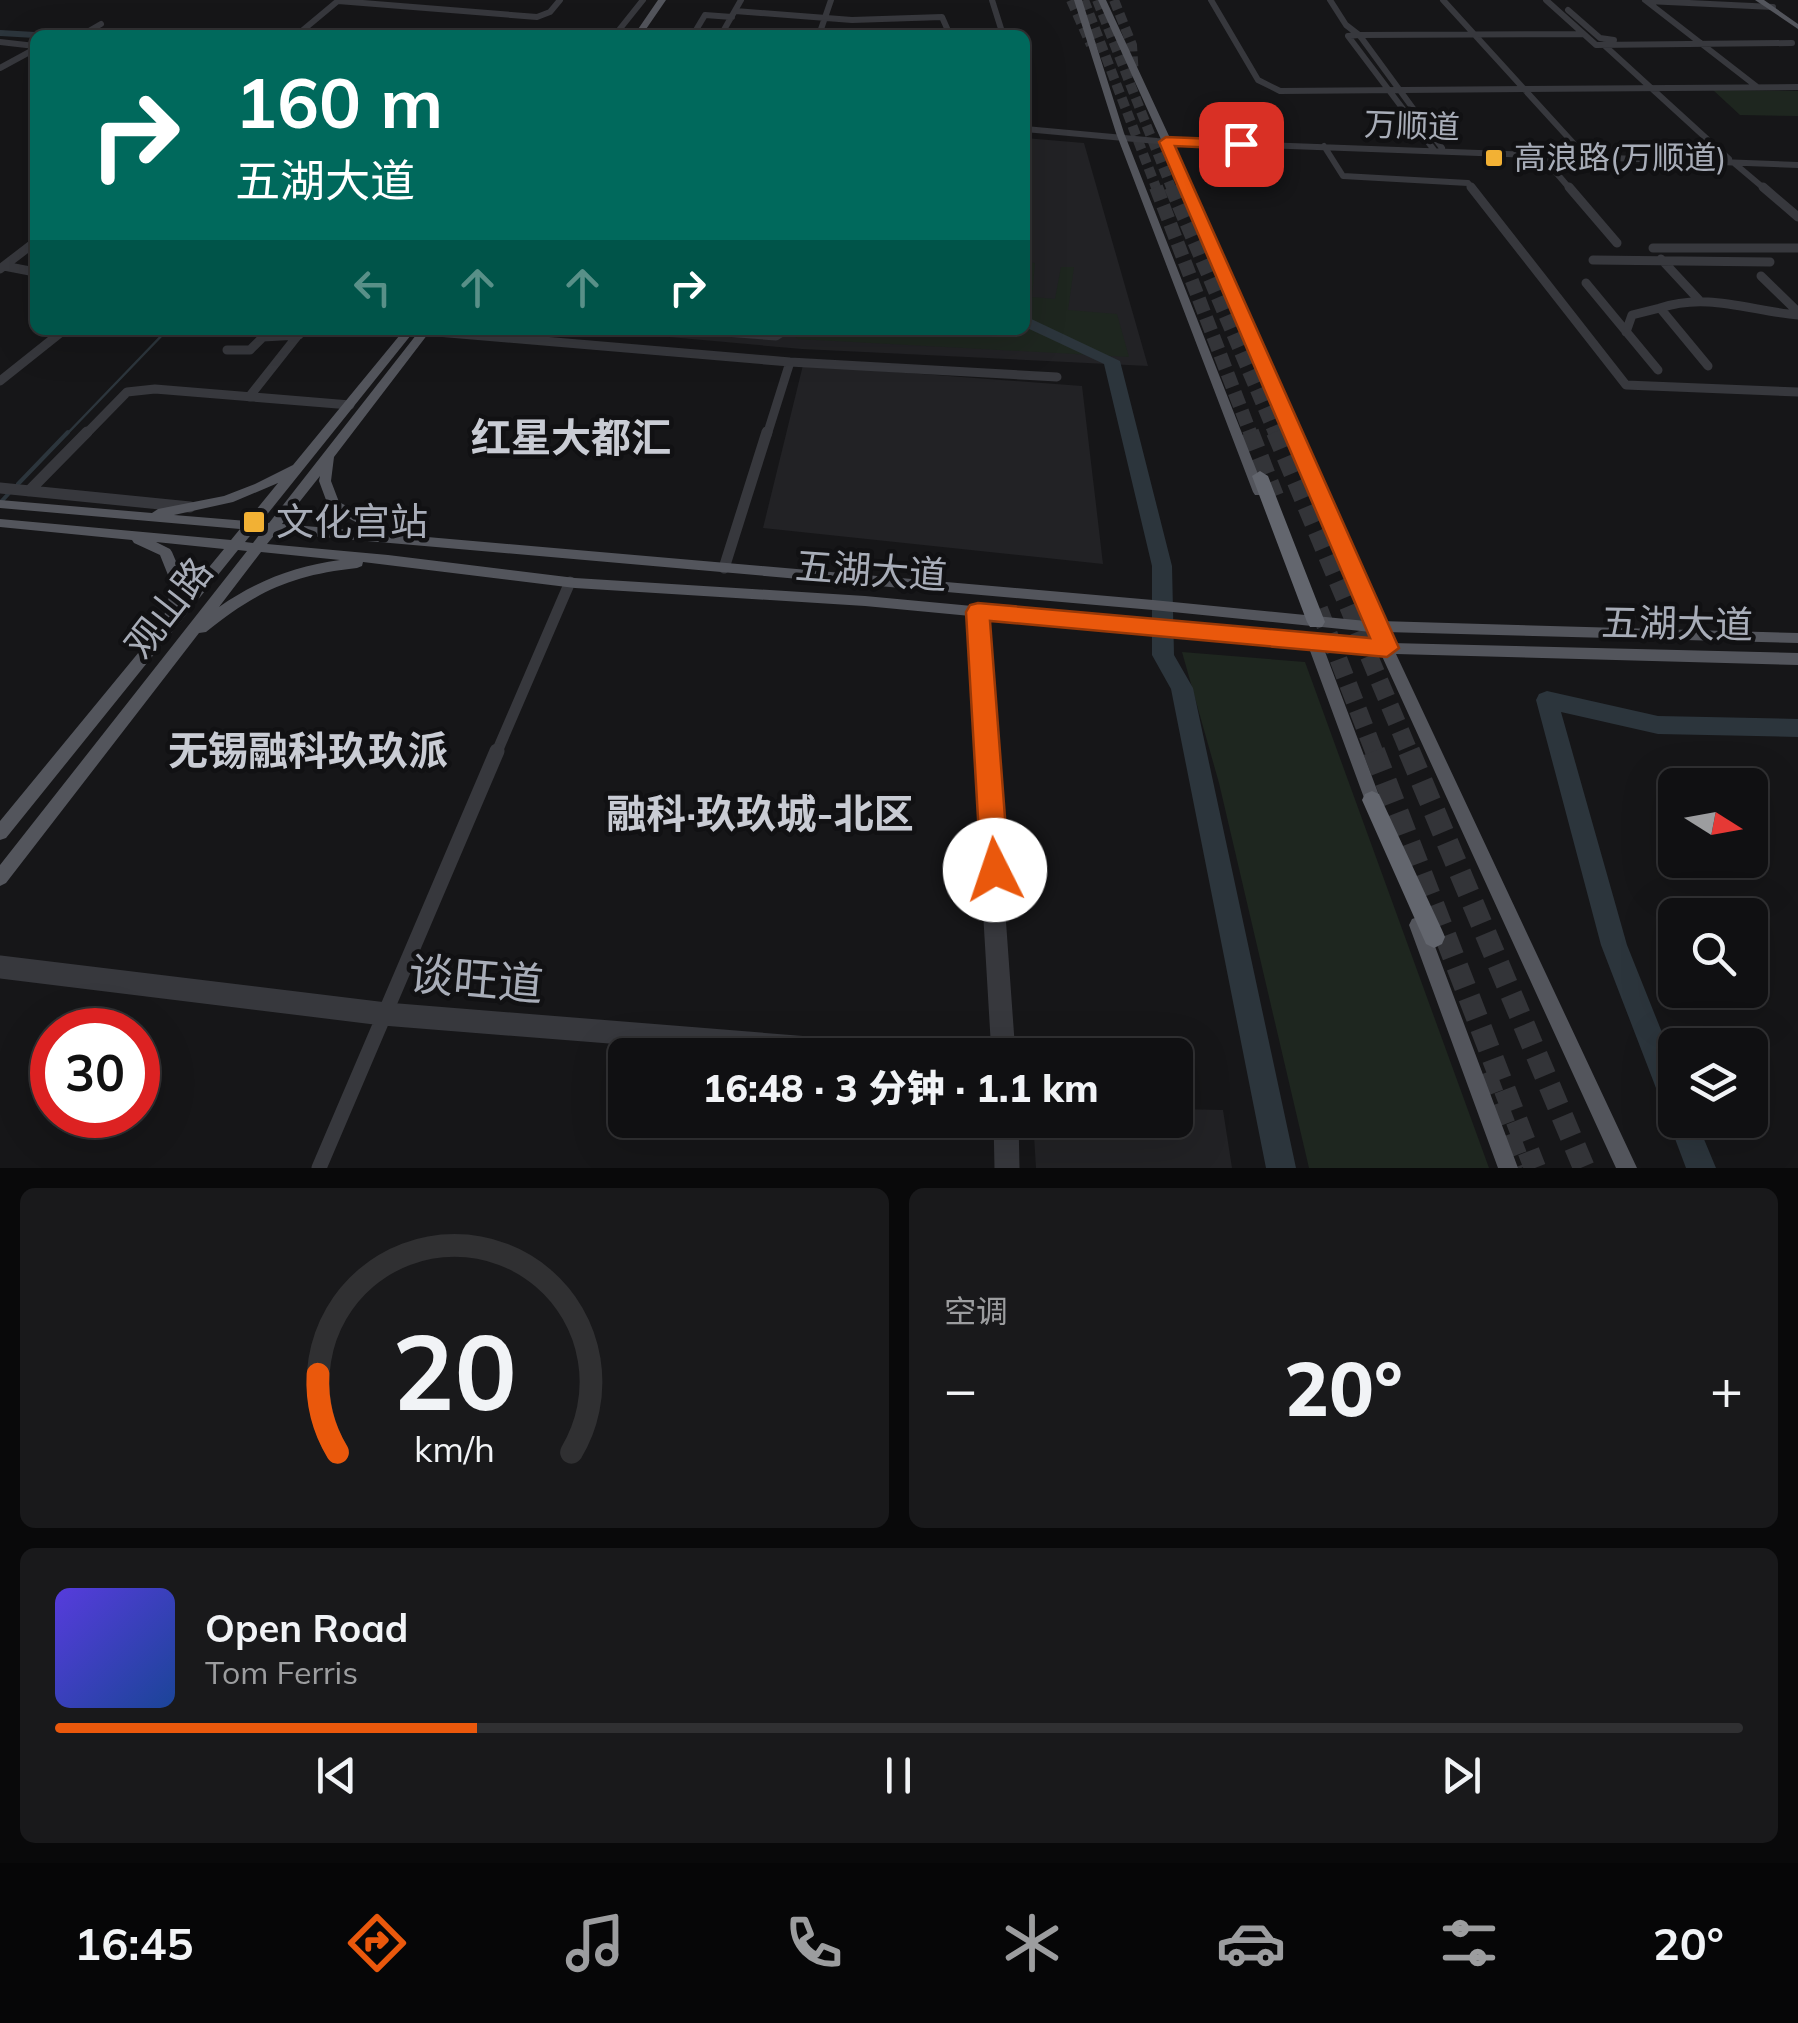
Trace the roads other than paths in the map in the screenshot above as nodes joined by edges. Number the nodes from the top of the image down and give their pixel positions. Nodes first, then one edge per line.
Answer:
1 (560, 0) edge
2 (643, 0) edge
3 (662, 0) edge
4 (670, 0) edge
5 (741, 0) edge
6 (831, 0) edge
7 (992, 0) edge
8 (1078, 0) edge
9 (1102, 0) edge
10 (1211, 0) edge
11 (1330, 0) edge
12 (1442, 0) edge
13 (1546, 0) edge
14 (1556, 0) edge
15 (1641, 0) edge
16 (342, 1) edge
17 (1766, 4) edge
18 (733, 14) junction
19 (824, 19) junction
20 (101, 24) dead end
21 (1798, 26) edge
22 (91, 30) edge
23 (304, 30) edge
24 (310, 30) edge
25 (619, 30) edge
26 (641, 30) edge
27 (651, 30) edge
28 (696, 30) edge
29 (724, 30) edge
30 (821, 30) edge
31 (948, 30) edge
32 (1002, 30) edge
33 (1586, 36) junction
34 (1477, 37) junction
35 (1361, 38) junction
36 (1697, 42) junction
37 (0, 44) edge
38 (1604, 45) junction
39 (30, 48) edge
40 (30, 50) edge
41 (0, 68) edge
42 (1757, 87) junction
43 (1798, 87) edge
44 (1650, 88) junction
45 (1526, 89) junction
46 (1386, 90) junction
47 (1399, 90) junction
48 (1030, 127) edge
49 (1122, 136) junction
50 (1165, 139) junction
51 (1324, 146) junction
52 (1436, 148) junction
53 (1541, 155) junction
54 (1584, 155) junction
55 (1732, 161) junction
56 (1798, 162) edge
57 (1798, 217) edge
58 (30, 243) edge
59 (1617, 243) dead end
60 (30, 244) edge
61 (1798, 248) edge
62 (0, 253) edge
63 (16, 253) junction
64 (1593, 260) dead end
65 (1663, 261) junction
66 (1770, 262) dead end
67 (1, 266) edge
68 (30, 271) edge
69 (1760, 276) dead end
70 (1586, 283) dead end
71 (1699, 300) junction
72 (1602, 304) junction
73 (1660, 308) junction
74 (1798, 314) edge
75 (1632, 315) junction
76 (1626, 332) junction
77 (58, 335) edge
78 (278, 335) edge
79 (299, 335) edge
80 (406, 335) edge
81 (423, 335) edge
82 (473, 335) edge
83 (228, 350) dead end
84 (790, 362) junction
85 (1708, 366) dead end
86 (1658, 370) dead end
87 (1056, 377) dead end
88 (0, 381) edge
89 (1798, 392) edge
90 (249, 398) junction
91 (350, 405) junction
92 (329, 455) junction
93 (302, 464) junction
94 (1260, 476) tunnel mouth
95 (1, 488) edge
96 (30, 491) junction
97 (3, 504) edge
98 (194, 508) junction
99 (136, 516) junction
100 (0, 523) edge
101 (251, 526) junction
102 (272, 528) junction
103 (129, 535) junction
104 (401, 539) junction
105 (236, 545) junction
106 (258, 546) junction
107 (388, 560) junction
108 (724, 568) junction
109 (573, 582) junction
110 (975, 611) junction
111 (1313, 622) junction
112 (1375, 625) junction
113 (167, 628) junction
114 (1798, 638) edge
115 (1314, 642) junction
116 (181, 645) junction
117 (1387, 648) junction
118 (1798, 659) edge
119 (1372, 800) junction
120 (0, 834) edge
121 (0, 878) edge
122 (1434, 938) dead end
123 (0, 963) edge
124 (0, 972) edge
125 (388, 1014) junction
126 (657, 1038) edge
127 (715, 1038) edge
128 (998, 1038) edge
129 (1007, 1038) edge
130 (1001, 1138) edge
131 (1011, 1138) edge
132 (319, 1168) edge
133 (328, 1168) edge
134 (1002, 1168) edge
135 (1012, 1168) edge
136 (1508, 1168) edge
137 (1627, 1168) edge

1 - 16 street
2 - 25 street
3 - 26 main road
4 - 27 main road
5 - 18 street
6 - 19 street
7 - 32 street
8 - 49 main road
9 - 50 main road
10 - 46 street
11 - 35 street
12 - 34 street
13 - 33 street
14 - 36 street
15 - 17 street
15 - 36 street
16 - 23 street
16 - 24 street
17 - 21 main road
18 - 19 street
18 - 28 street
18 - 29 street
19 - 30 street
19 - 31 street
20 - 22 street
33 - 34 street
33 - 38 street
34 - 35 street
34 - 45 street
35 - 46 street
35 - 47 street
36 - 36 street
36 - 38 street
36 - 42 street
37 - 39 street
38 - 44 street
40 - 41 street
42 - 43 street
42 - 44 street
44 - 45 street
44 - 55 street
45 - 47 street
45 - 54 street
46 - 47 street
46 - 52 street
47 - 52 street
48 - 49 street, 万顺道
49 - 50 street, 万顺道
49 - 111 main road
50 - 51 street, 万顺道
50 - 112 main road
51 - 52 street, 万顺道
51 - 89 street
52 - 53 street, 万顺道
52 - 54 street, 万顺道
53 - 54 street, 万顺道
53 - 59 street
54 - 55 street, 万顺道
55 - 56 street, 万顺道
55 - 57 street
58 - 63 street
60 - 67 street
61 - 65 street
62 - 63 street
63 - 67 street
64 - 65 street
65 - 66 street
65 - 71 street
67 - 68 street
69 - 74 street
70 - 72 street
71 - 73 street
71 - 74 street
72 - 75 street
72 - 76 street
73 - 75 street
73 - 85 street
75 - 76 street
76 - 86 street
77 - 88 street
78 - 83 street
79 - 90 street
80 - 91 main road, 观山路
81 - 92 main road, 观山路
82 - 84 street
84 - 87 street
84 - 108 street
90 - 91 street
90 - 96 street
91 - 93 main road, 观山路
92 - 102 main road, 观山路
92 - 104 main road
93 - 98 main road
93 - 101 main road, 观山路
94 - 111 highway
95 - 96 street
96 - 98 street
97 - 99 main road, 五湖大道
98 - 99 main road
99 - 101 main road, 五湖大道
100 - 103 main road, 五湖大道
101 - 102 main road, 五湖大道
101 - 105 main road, 观山路
102 - 104 main road, 五湖大道
102 - 106 main road, 观山路
103 - 105 main road, 五湖大道
103 - 113 main road
104 - 108 main road, 五湖大道
105 - 106 main road, 五湖大道
105 - 113 main road, 观山路
106 - 107 main road, 五湖大道
106 - 116 main road, 观山路
107 - 109 main road, 五湖大道
107 - 116 main road
108 - 111 main road, 五湖大道
109 - 110 main road, 五湖大道
109 - 125 street
110 - 115 main road, 五湖大道
110 - 128 street
110 - 129 street
111 - 112 main road, 五湖大道
111 - 115 main road
112 - 114 main road, 五湖大道
112 - 117 main road
113 - 120 main road, 观山路
115 - 117 main road, 五湖大道
115 - 119 main road
116 - 121 main road, 观山路
117 - 118 main road, 五湖大道
117 - 137 main road
119 - 122 highway
119 - 136 main road
123 - 125 street, 谈旺道
124 - 125 street, 谈旺道
125 - 126 street, 谈旺道
125 - 127 street, 谈旺道
125 - 132 street
125 - 133 street
130 - 134 street
131 - 135 street

